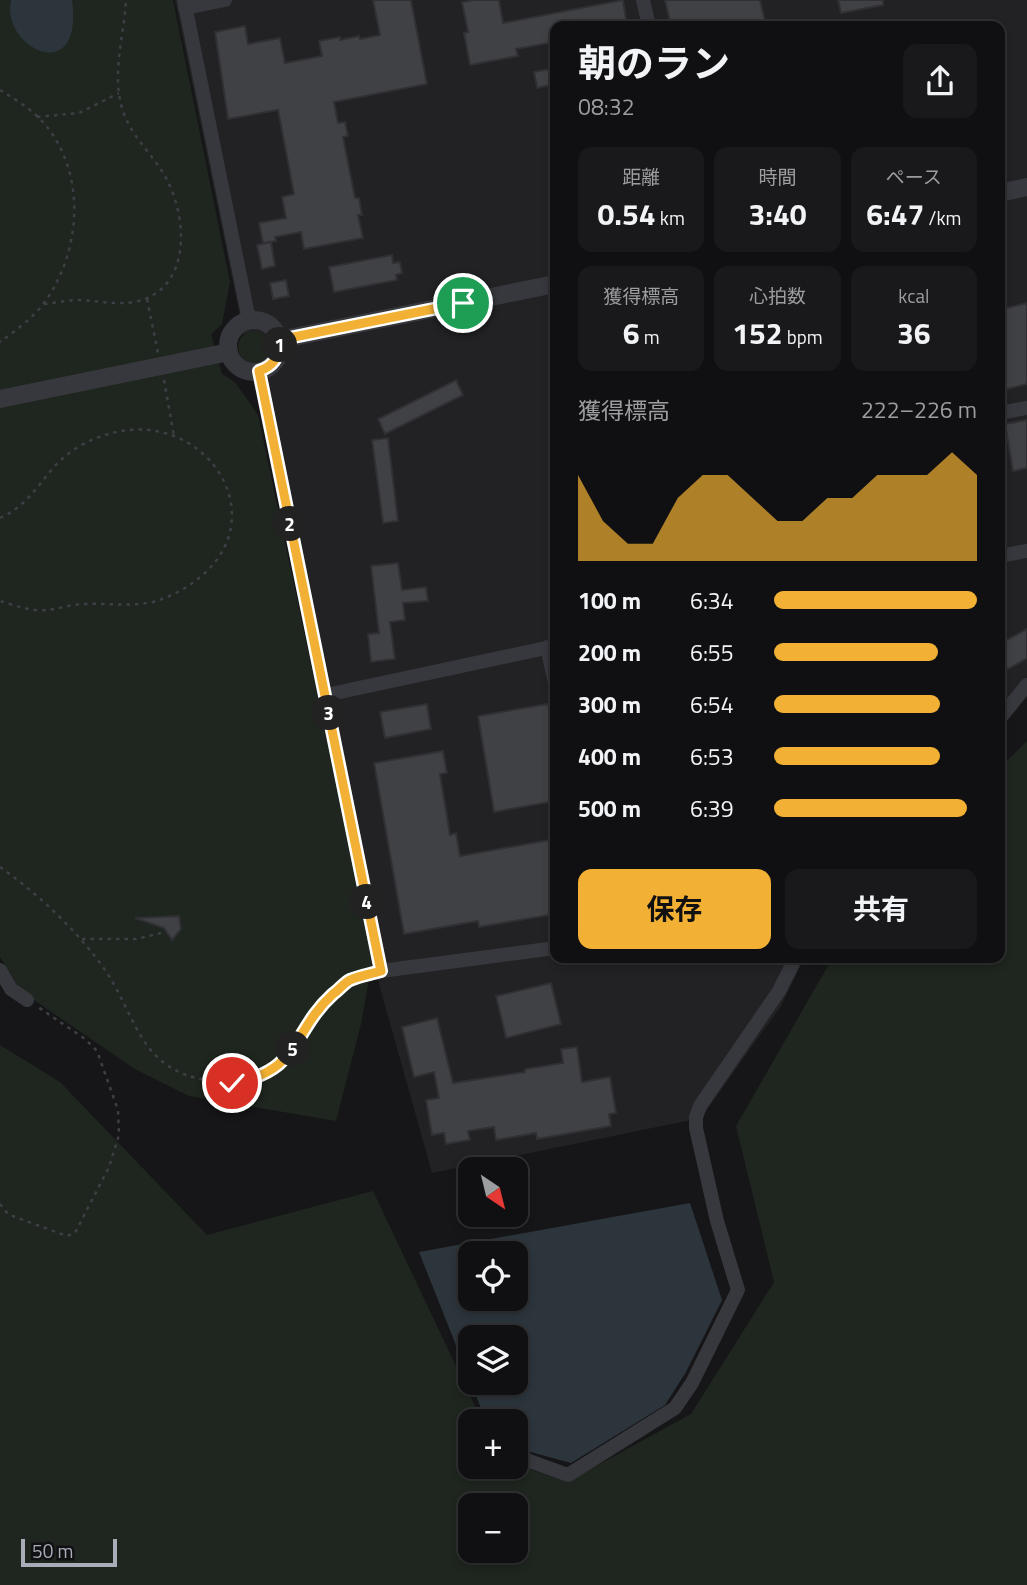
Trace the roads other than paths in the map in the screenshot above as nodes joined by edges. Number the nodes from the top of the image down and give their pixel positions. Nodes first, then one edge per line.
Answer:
1 (225, 0) edge
2 (643, 0) edge
3 (184, 4) edge
4 (648, 21) edge
5 (1027, 187) edge
6 (1005, 192) edge
7 (550, 285) edge
8 (249, 320) junction
9 (279, 340) junction
10 (229, 352) junction
11 (259, 371) junction
12 (0, 399) edge
13 (1027, 408) edge
14 (1005, 413) edge
15 (1027, 551) edge
16 (1005, 555) edge
17 (550, 646) edge
18 (1027, 685) edge
19 (326, 695) junction
20 (1005, 712) edge
21 (550, 949) edge
22 (793, 963) edge
23 (0, 970) edge
24 (27, 1000) road end
25 (528, 1460) edge

1 - 3 street
2 - 4 street
3 - 8 street
5 - 6 street
7 - 9 street
8 - 9 street
8 - 10 street
9 - 11 street
10 - 11 street
10 - 12 street
11 - 19 street
13 - 14 street
15 - 16 street
17 - 19 street
18 - 20 street
19 - 21 street
22 - 25 street
23 - 24 street

